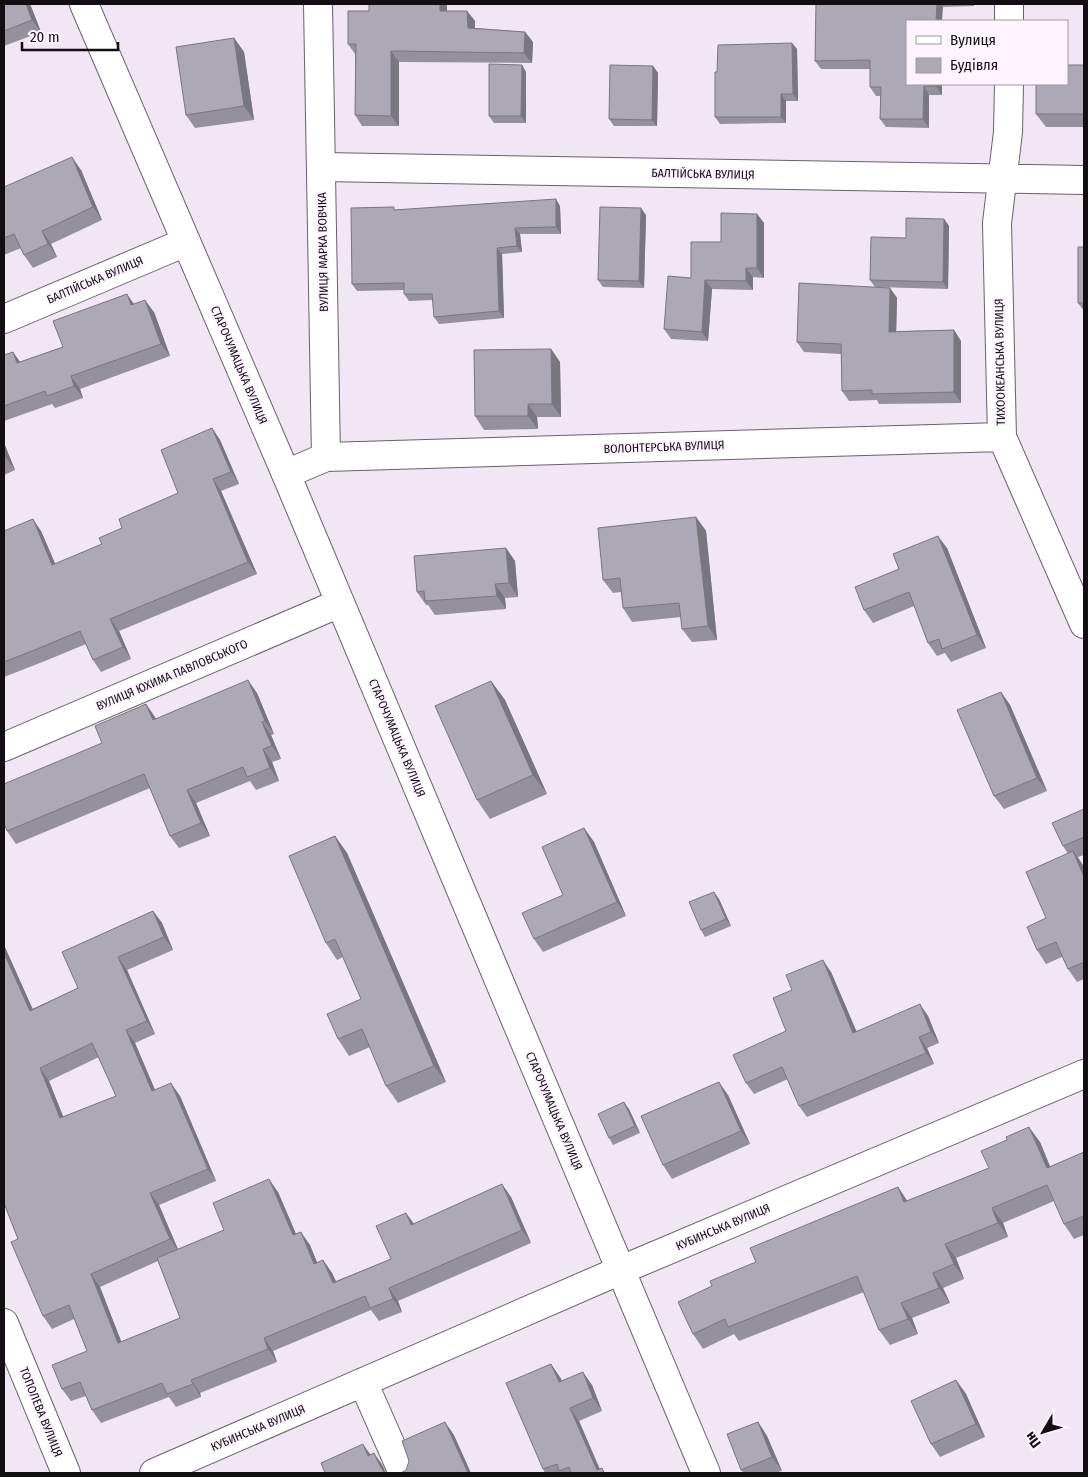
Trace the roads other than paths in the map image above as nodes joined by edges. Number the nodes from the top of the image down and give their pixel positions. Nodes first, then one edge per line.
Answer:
1 (84, 4) edge
2 (318, 4) edge
3 (1009, 4) edge
4 (1009, 20) edge
5 (1008, 85) edge
6 (322, 167) junction
7 (1002, 180) junction
8 (1084, 180) edge
9 (186, 242) junction
10 (4, 318) edge
11 (1002, 437) junction
12 (326, 457) junction
13 (286, 474) junction
14 (340, 603) junction
15 (1084, 624) edge
16 (4, 747) edge
17 (1084, 1074) edge
18 (621, 1270) junction
19 (4, 1323) edge
20 (363, 1382) junction
21 (66, 1473) edge
22 (154, 1473) edge
23 (403, 1473) edge
24 (706, 1473) edge

1 - 9 street, СТАРОЧУМАЦЬКА ВУЛИЦЯ
2 - 6 street, ВУЛИЦЯ МАРКА ВОВЧКА
3 - 4 street
5 - 7 street, ТИХООКЕАНСЬКА ВУЛИЦЯ
6 - 7 street, БАЛТІЙСЬКА ВУЛИЦЯ
6 - 12 street, ВУЛИЦЯ МАРКА ВОВЧКА
7 - 8 street, БАЛТІЙСЬКА ВУЛИЦЯ
7 - 11 street, ТИХООКЕАНСЬКА ВУЛИЦЯ
9 - 10 street, БАЛТІЙСЬКА ВУЛИЦЯ
9 - 13 street, СТАРОЧУМАЦЬКА ВУЛИЦЯ
11 - 12 street, ВОЛОНТЕРСЬКА ВУЛИЦЯ
11 - 15 street, ТИХООКЕАНСЬКА ВУЛИЦЯ
12 - 13 street
13 - 14 street, СТАРОЧУМАЦЬКА ВУЛИЦЯ
14 - 16 street, ВУЛИЦЯ ЮХИМА ПАВЛОВСЬКОГО
14 - 18 street, СТАРОЧУМАЦЬКА ВУЛИЦЯ
17 - 18 street, КУБИНСЬКА ВУЛИЦЯ
18 - 20 street, КУБИНСЬКА ВУЛИЦЯ
18 - 24 street, СТАРОЧУМАЦЬКА ВУЛИЦЯ
19 - 21 street, ТОПОЛЕВА ВУЛИЦЯ
20 - 22 street, КУБИНСЬКА ВУЛИЦЯ
20 - 23 street

